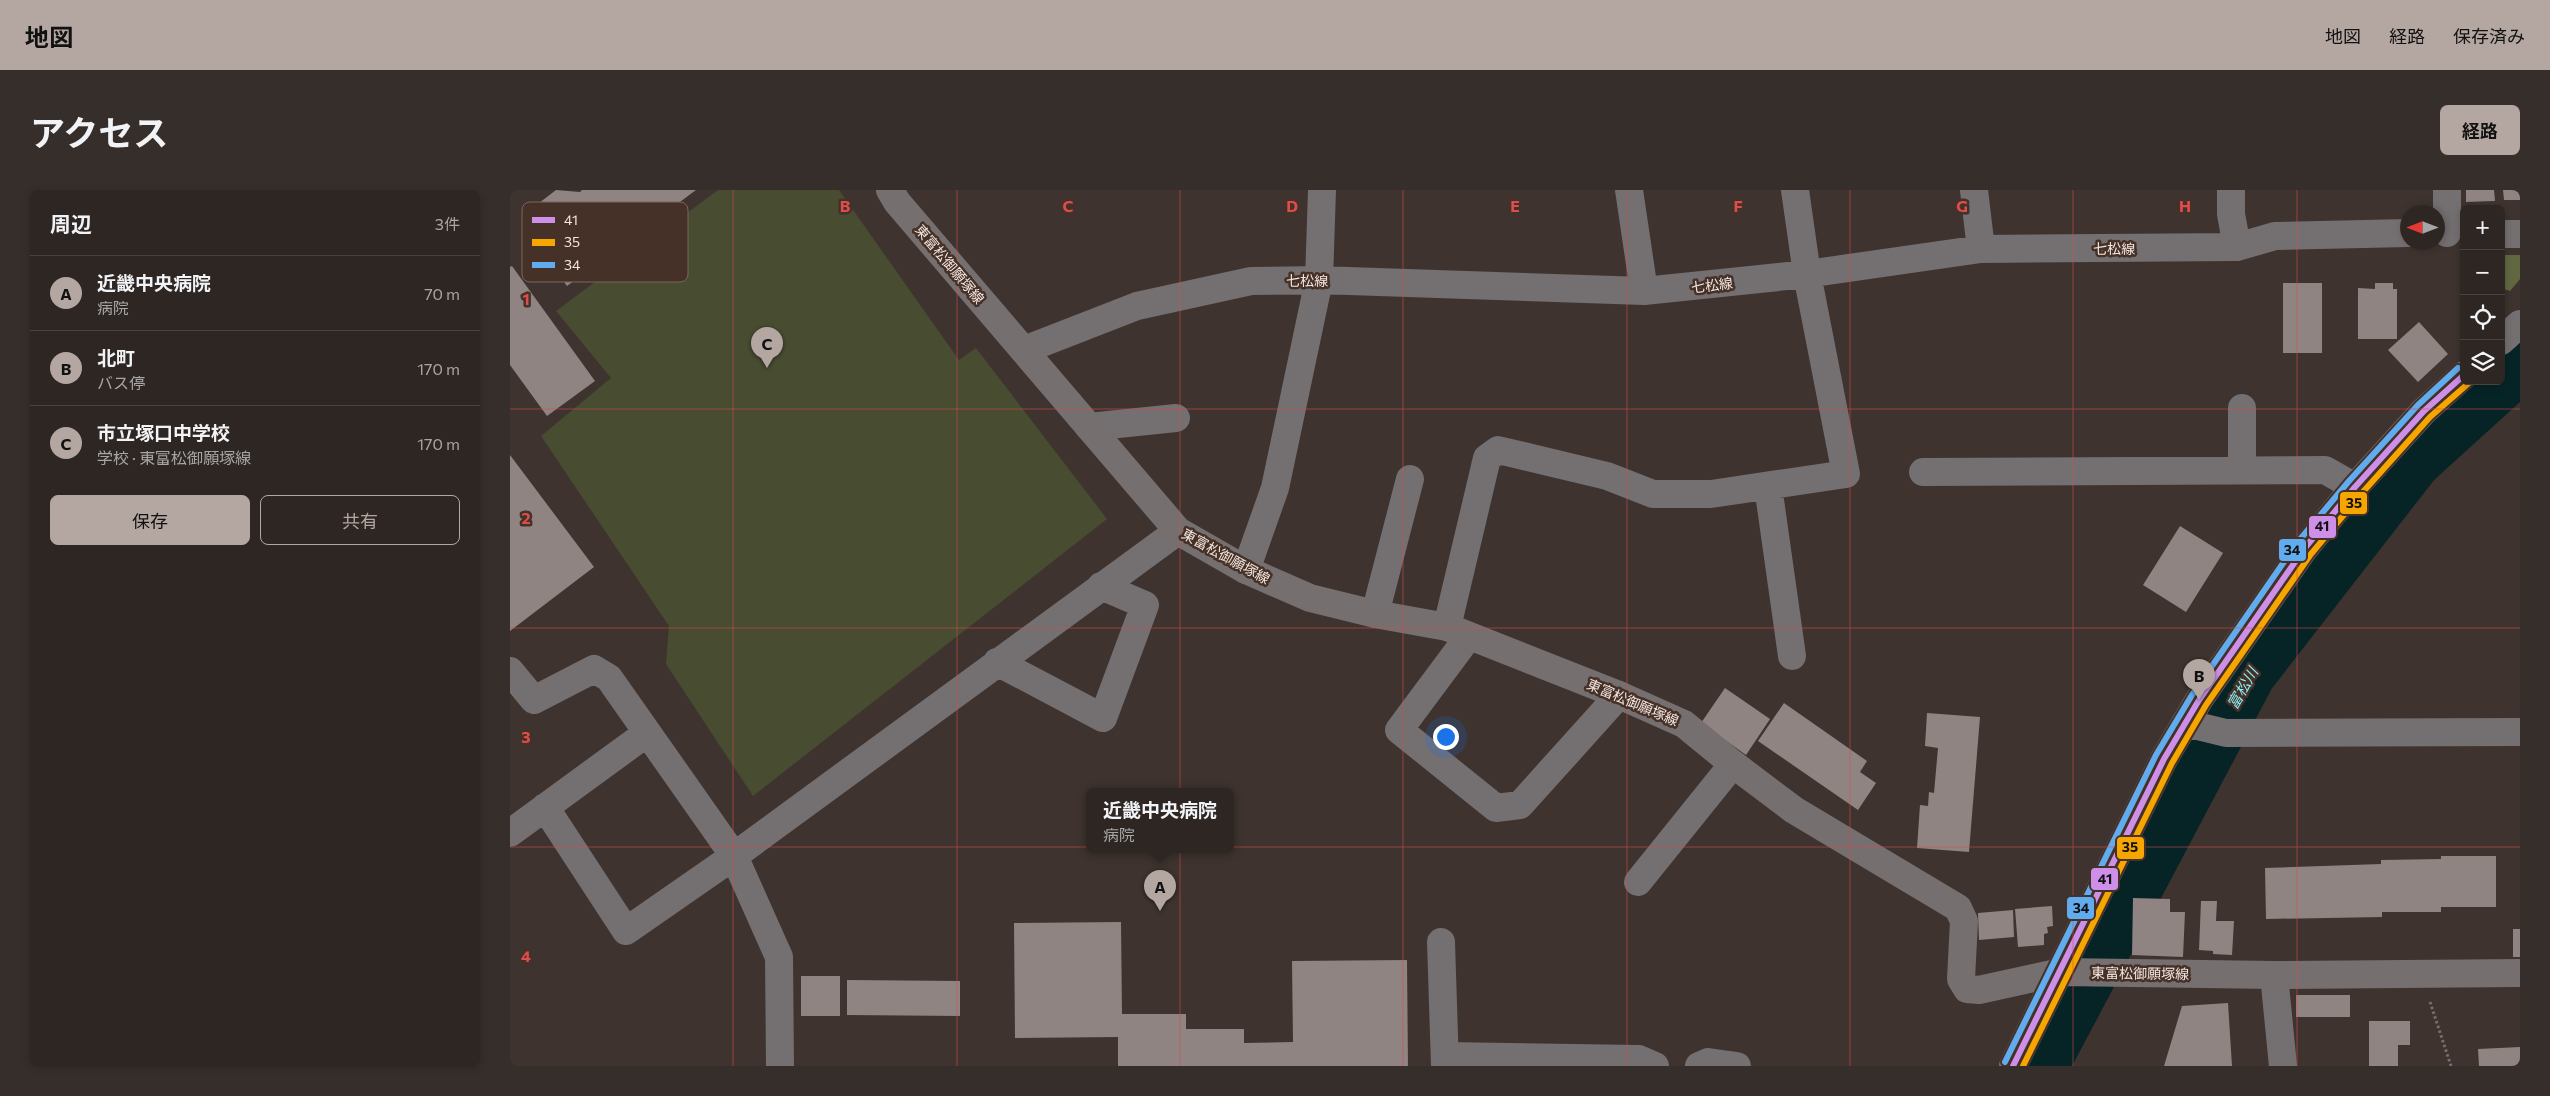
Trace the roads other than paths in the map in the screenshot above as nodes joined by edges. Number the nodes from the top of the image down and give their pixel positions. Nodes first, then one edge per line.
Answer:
1 (890, 190) edge
2 (1322, 190) edge
3 (1629, 190) edge
4 (1795, 190) edge
5 (1974, 190) edge
6 (2231, 190) edge
7 (2447, 190) edge
8 (2400, 233) edge
9 (2449, 233) edge
10 (2505, 234) edge
11 (2520, 234) edge
12 (2237, 248) junction
13 (1981, 249) junction
14 (1807, 274) junction
15 (1319, 280) junction
16 (1644, 291) junction
17 (2520, 324) edge
18 (2502, 340) edge
19 (1024, 350) junction
20 (2460, 379) edge
21 (2242, 408) dead end
22 (1176, 418) dead end
23 (1089, 427) junction
24 (2242, 470) junction
25 (1922, 472) dead end
26 (1410, 479) dead end
27 (1768, 486) junction
28 (2355, 487) junction
29 (1178, 531) junction
30 (1246, 570) junction
31 (1101, 586) junction
32 (1375, 614) junction
33 (1458, 632) junction
34 (1792, 656) dead end
35 (997, 662) junction
36 (510, 671) edge
37 (1619, 695) junction
38 (2206, 728) junction
39 (2520, 732) edge
40 (647, 733) junction
41 (1733, 764) junction
42 (545, 807) junction
43 (510, 833) edge
44 (734, 856) junction
45 (1638, 882) dead end
46 (1441, 942) dead end
47 (2061, 972) junction
48 (2520, 972) edge
49 (2274, 975) junction
50 (1445, 1061) edge
51 (780, 1066) edge
52 (1654, 1066) edge
53 (1698, 1066) edge
54 (1737, 1066) edge
55 (2013, 1066) edge
56 (2283, 1066) edge

1 - 19 main road, 東富松御願塚線
2 - 15 street
3 - 16 street
4 - 14 street
5 - 13 street
6 - 12 street
7 - 9 street
8 - 12 street, 七松線
10 - 11 street
12 - 13 street, 七松線
13 - 14 street, 七松線
14 - 16 street, 七松線
14 - 27 street
15 - 16 street, 七松線
15 - 19 street, 七松線
15 - 30 street
17 - 18 street
19 - 23 main road, 東富松御願塚線
20 - 28 street
21 - 24 street
22 - 23 street
23 - 29 main road, 東富松御願塚線
24 - 25 street
24 - 28 street
26 - 32 street
27 - 33 street
27 - 34 street
28 - 38 street
29 - 30 main road, 東富松御願塚線
29 - 31 street
30 - 32 main road, 東富松御願塚線
31 - 35 street
31 - 35 street
32 - 33 main road, 東富松御願塚線
33 - 37 main road, 東富松御願塚線
33 - 37 street
35 - 44 street
36 - 40 street
37 - 41 main road, 東富松御願塚線
38 - 39 street
38 - 47 street
40 - 42 street
40 - 44 street
41 - 45 street
41 - 47 main road, 東富松御願塚線
42 - 43 street
42 - 44 street
44 - 51 street
46 - 50 street
47 - 49 main road, 東富松御願塚線
47 - 55 street
48 - 49 main road, 東富松御願塚線
49 - 56 street
50 - 52 street
53 - 54 street

